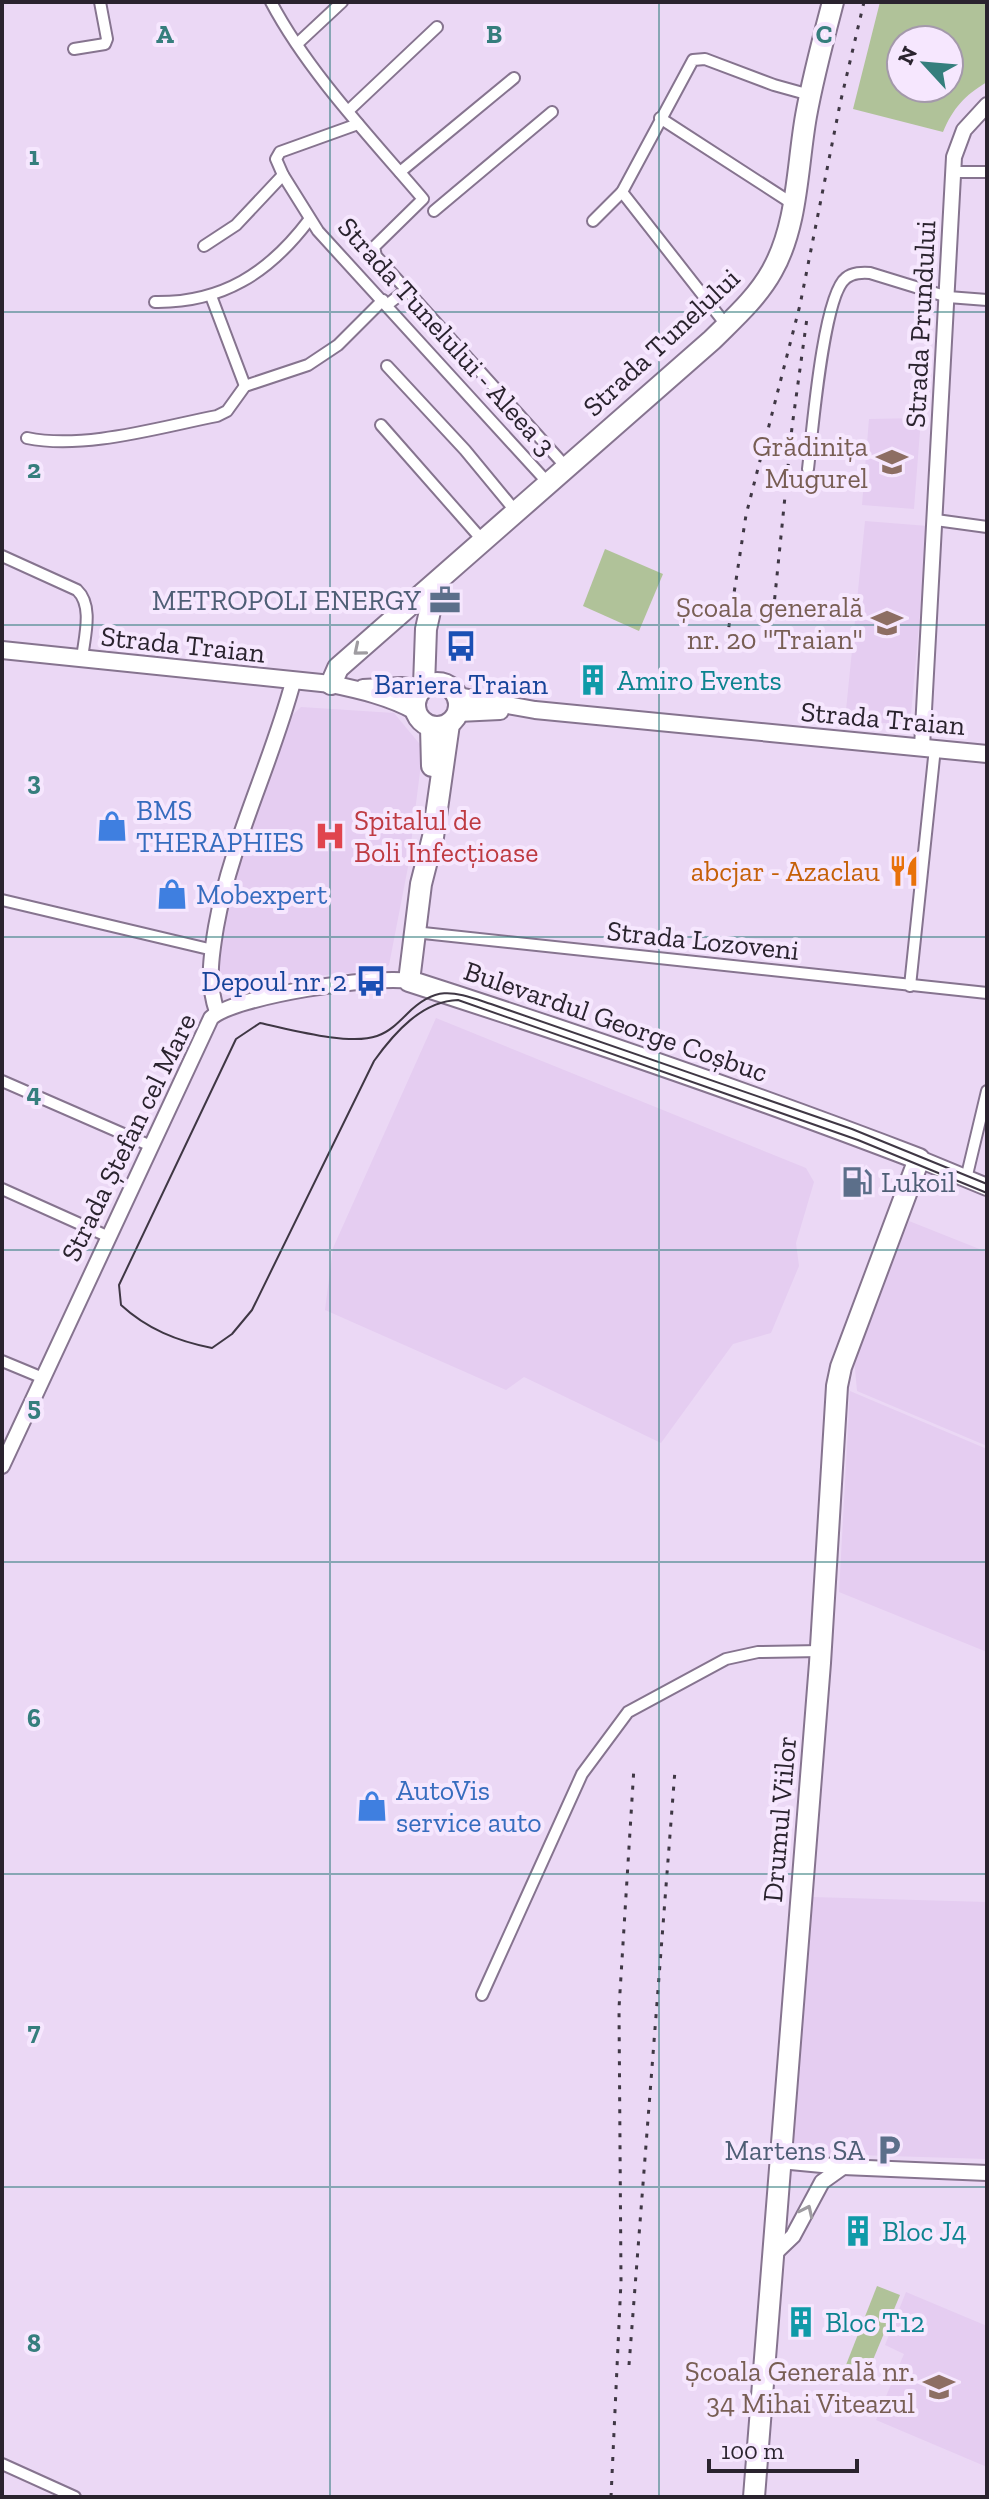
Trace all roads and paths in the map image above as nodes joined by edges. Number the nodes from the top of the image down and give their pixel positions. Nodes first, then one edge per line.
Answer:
1 (100, 2) edge
2 (271, 2) edge
3 (342, 2) edge
4 (833, 2) edge
5 (437, 27) dead end
6 (297, 44) junction
7 (74, 49) dead end
8 (514, 78) dead end
9 (810, 95) junction
10 (987, 105) edge
11 (348, 111) junction
12 (552, 112) dead end
13 (660, 118) junction
14 (358, 124) junction
15 (400, 172) junction
16 (953, 172) junction
17 (987, 172) edge
18 (283, 175) junction
19 (622, 192) junction
20 (793, 204) junction
21 (434, 211) dead end
22 (309, 220) junction
23 (593, 221) dead end
24 (204, 246) dead end
25 (406, 290) junction
26 (211, 296) junction
27 (948, 297) junction
28 (987, 300) edge
29 (155, 302) dead end
30 (385, 303) junction
31 (727, 326) junction
32 (387, 366) dead end
33 (245, 386) junction
34 (381, 425) dead end
35 (27, 438) dead end
36 (567, 468) junction
37 (808, 469) dead end
38 (549, 484) junction
39 (517, 513) junction
40 (936, 520) junction
41 (987, 527) edge
42 (484, 542) junction
43 (2, 556) edge
44 (436, 584) junction
45 (2, 650) edge
46 (82, 659) junction
47 (293, 682) junction
48 (331, 684) junction
49 (429, 686) junction
50 (358, 689) junction
51 (415, 711) junction
52 (449, 715) junction
53 (928, 748) junction
54 (987, 754) edge
55 (2, 900) edge
56 (414, 932) junction
57 (213, 950) junction
58 (409, 981) junction
59 (910, 986) junction
60 (987, 993) edge
61 (217, 1012) junction
62 (2, 1081) edge
63 (987, 1091) edge
64 (151, 1146) junction
65 (919, 1159) junction
66 (966, 1179) junction
67 (987, 1187) edge
68 (2, 1189) edge
69 (109, 1237) junction
70 (2, 1361) edge
71 (43, 1378) junction
72 (2, 1466) edge
73 (821, 1651) junction
74 (482, 1995) dead end
75 (780, 2161) junction
76 (843, 2167) junction
77 (987, 2173) edge
78 (771, 2257) junction
79 (2, 2464) edge
80 (75, 2497) edge
81 (754, 2497) edge

1 - 7 street
2 - 6 street
3 - 6 street
4 - 9 highway, Strada Tunelului
5 - 11 street
6 - 11 street
8 - 15 street
9 - 13 street
9 - 20 highway, Strada Tunelului
10 - 16 street, Strada Prundului
11 - 14 street
12 - 21 street
13 - 19 street
13 - 20 street
14 - 15 street
14 - 18 street
15 - 25 street
16 - 17 street
16 - 27 street, Strada Prundului
18 - 22 street, Strada Tunelului - Aleea 3
18 - 24 street
19 - 23 street
19 - 31 street
20 - 31 highway, Strada Tunelului
22 - 26 street
22 - 30 street, Strada Tunelului - Aleea 3
25 - 30 street
25 - 36 street
26 - 29 street
26 - 33 street
27 - 28 street
27 - 37 street
27 - 40 street, Strada Prundului
30 - 33 street
30 - 38 street, Strada Tunelului - Aleea 3
31 - 36 highway, Strada Tunelului
32 - 39 street
33 - 35 street
34 - 42 street
36 - 38 highway, Strada Tunelului
38 - 39 highway, Strada Tunelului
39 - 42 highway, Strada Tunelului
40 - 41 street
40 - 53 street, Strada Prundului
42 - 44 highway, Strada Tunelului
43 - 46 street
44 -> 48 highway, Strada Tunelului
44 - 49 highway
45 - 46 main road, Strada Traian
46 - 47 main road, Strada Traian
47 - 48 main road, Strada Traian
47 - 57 street, Strada Ștefan cel Mare
48 - 50 main road, Strada Traian
49 - 50 main road, Strada Traian
49 - 51 highway
49 - 52 highway
50 - 51 main road, Strada Traian
51 - 52 highway
52 - 53 main road, Strada Traian
52 - 56 highway
53 - 54 main road, Strada Traian
53 - 59 street, Strada Prundului
55 - 57 street
56 - 58 highway
56 - 59 street, Strada Lozoveni
57 - 61 street, Strada Ștefan cel Mare
58 - 61 street, Bulevardul George Coșbuc
58 - 65 highway, Bulevardul George Coșbuc
59 - 60 street, Strada Lozoveni
61 - 64 street, Strada Ștefan cel Mare
62 - 64 street
63 - 66 street
64 - 69 street, Strada Ștefan cel Mare
65 - 66 main road, Bulevardul George Coșbuc
65 - 73 highway, Drumul Viilor
66 - 67 main road, Bulevardul George Coșbuc
68 - 69 street
69 - 71 street, Strada Ștefan cel Mare
70 - 71 street
71 - 72 street, Strada Ștefan cel Mare
73 - 74 street
73 - 75 highway, Drumul Viilor
75 - 76 street
75 - 78 highway, Drumul Viilor
76 - 77 street
78 -> 76 street
78 - 81 highway, Drumul Viilor
79 - 80 street

